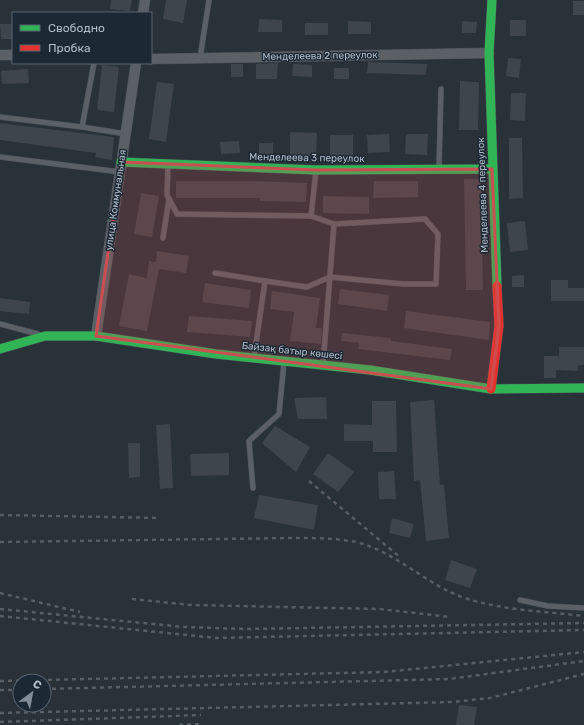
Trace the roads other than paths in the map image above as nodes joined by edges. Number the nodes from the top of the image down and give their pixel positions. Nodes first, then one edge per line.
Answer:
1 (145, 0) edge
2 (209, 0) edge
3 (492, 0) edge
4 (143, 12) edge
5 (489, 53) junction
6 (12, 54) edge
7 (0, 55) edge
8 (200, 58) junction
9 (152, 59) edge
10 (94, 64) edge
11 (136, 64) edge
12 (441, 89) dead end
13 (0, 117) edge
14 (82, 127) junction
15 (126, 134) junction
16 (0, 157) edge
17 (168, 164) junction
18 (121, 167) junction
19 (492, 169) junction
20 (316, 170) junction
21 (439, 170) junction
22 (169, 199) junction
23 (311, 216) junction
24 (334, 224) junction
25 (163, 238) dead end
26 (215, 273) dead end
27 (330, 277) junction
28 (265, 281) junction
29 (0, 324) edge
30 (45, 336) junction
31 (96, 336) junction
32 (0, 349) edge
33 (254, 358) junction
34 (284, 361) junction
35 (323, 365) junction
36 (584, 388) edge
37 (491, 389) junction
38 (253, 488) dead end
39 (520, 600) dead end
40 (584, 608) edge

1 - 4 street
2 - 8 lane
3 - 5 street, Менделеева 4 переулок
5 - 8 street, Менделеева 2 переулок
5 - 19 street, Менделеева 4 переулок
6 - 7 street
8 - 9 street, Менделеева 2 переулок
10 - 14 lane
11 - 15 street, улица Коммунальная
12 - 21 lane
13 - 14 lane
14 - 15 lane
15 - 18 street, улица Коммунальная
16 - 18 lane
17 - 18 street, Менделеева 3 переулок
17 - 20 street, Менделеева 3 переулок
17 - 22 lane
18 - 31 street, улица Коммунальная
19 - 21 street, Менделеева 3 переулок
19 - 37 street, Менделеева 4 переулок
20 - 21 street, Менделеева 3 переулок
20 - 23 lane
22 - 23 lane
22 - 25 lane
23 - 24 lane
24 - 27 lane
24 - 27 lane
26 - 28 lane
27 - 28 lane
27 - 35 lane
28 - 33 lane
29 - 30 lane
30 - 31 street, Байзақ батыр көшесі
30 - 32 street, Байзақ батыр көшесі
31 - 33 street, Байзақ батыр көшесі
33 - 34 street, Байзақ батыр көшесі
34 - 35 street, Байзақ батыр көшесі
34 - 38 lane
35 - 37 street, Байзақ батыр көшесі
36 - 37 street, Байзақ батыр көшесі
39 - 40 lane

